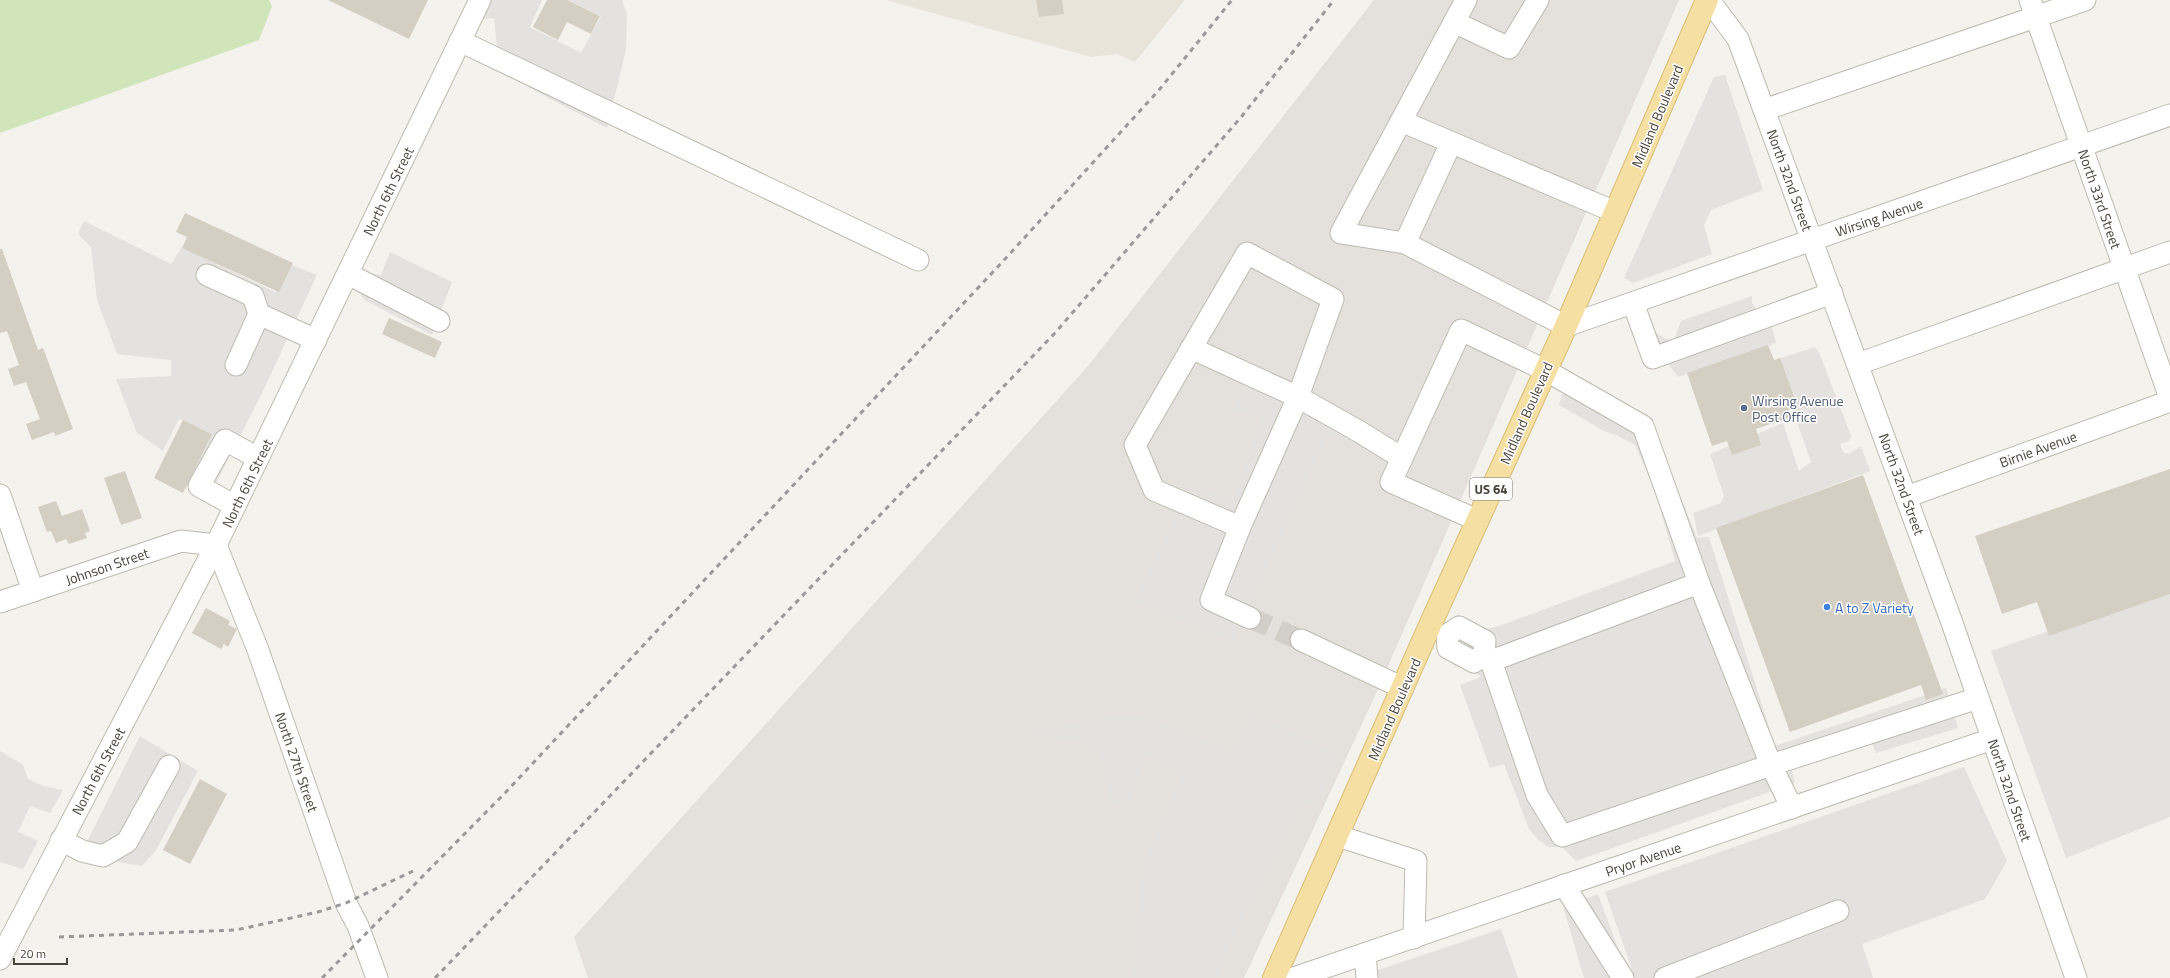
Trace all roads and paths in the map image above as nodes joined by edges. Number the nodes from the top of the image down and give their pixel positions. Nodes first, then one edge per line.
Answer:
1 (480, 0) edge
2 (1466, 0) edge
3 (1538, 0) edge
4 (1708, 0) edge
5 (2085, 0) edge
6 (2033, 9) edge
7 (1454, 22) junction
8 (460, 41) junction
9 (1764, 110) junction
10 (2170, 115) edge
11 (1401, 121) junction
12 (1451, 143) junction
13 (2082, 147) junction
14 (1615, 212) junction
15 (1812, 240) junction
16 (1405, 243) junction
17 (2170, 252) edge
18 (918, 260) dead end
19 (2124, 267) junction
20 (348, 274) junction
21 (207, 275) dead end
22 (1832, 293) junction
23 (1633, 303) junction
24 (259, 314) junction
25 (439, 321) dead end
26 (1566, 326) junction
27 (316, 340) junction
28 (1191, 348) junction
29 (1858, 364) junction
30 (236, 365) dead end
31 (1545, 370) junction
32 (1298, 397) junction
33 (2170, 398) edge
34 (2170, 401) edge
35 (258, 458) junction
36 (1402, 458) junction
37 (0, 495) edge
38 (1906, 497) junction
39 (235, 506) junction
40 (1477, 520) junction
41 (1240, 526) junction
42 (216, 545) junction
43 (1700, 583) junction
44 (33, 591) junction
45 (0, 602) edge
46 (1250, 618) tunnel mouth
47 (1439, 629) junction
48 (1301, 640) tunnel mouth
49 (1487, 658) junction
50 (1403, 688) junction
51 (1978, 698) junction
52 (1992, 739) junction
53 (1771, 765) junction
54 (169, 766) dead end
55 (1792, 808) junction
56 (1338, 836) junction
57 (61, 840) junction
58 (1564, 885) junction
59 (1838, 911) dead end
60 (1414, 938) junction
61 (1365, 954) junction
62 (0, 959) edge
63 (377, 978) edge
64 (1274, 978) edge
65 (1294, 978) edge
66 (1367, 978) edge
67 (1623, 978) edge
68 (1666, 978) edge
69 (2076, 978) edge

1 - 8 street, North 6th Street
2 - 7 street
3 - 7 street
4 - 9 street, North 32nd Street
4 - 14 main road, Midland Boulevard / US 64
5 - 6 street
6 - 9 street
6 - 13 street, North 33rd Street
7 - 11 street
8 - 18 street
8 - 20 street, North 6th Street
9 - 15 street, North 32nd Street
10 - 13 street, Wirsing Avenue
11 - 12 street
11 - 16 street
12 - 14 street
12 - 16 street
13 - 15 street, Wirsing Avenue
13 - 19 street, North 33rd Street
14 - 26 main road, Midland Boulevard / US 64
15 - 22 street, North 32nd Street
15 - 23 street, Wirsing Avenue
16 - 26 street
17 - 19 street
19 - 29 street
19 - 33 street, North 33rd Street
20 - 25 street
20 - 27 street, North 6th Street
21 - 24 street
22 - 23 street
22 - 29 street, North 32nd Street
23 - 26 street, Wirsing Avenue
24 - 27 street
24 - 30 street
26 - 31 main road, Midland Boulevard / US 64
27 - 35 street, North 6th Street
28 - 32 street
28 - 32 street
28 - 41 street
29 - 38 street, North 32nd Street
31 - 36 street
31 - 40 main road, Midland Boulevard / US 64
31 - 43 street
32 - 36 street
32 - 41 street
34 - 38 street, Birnie Avenue
35 - 39 street, North 6th Street
35 - 39 street
36 - 40 street
37 - 44 street
38 - 51 street, North 32nd Street
39 - 42 street, North 6th Street
40 - 47 main road, Midland Boulevard / US 64
41 - 46 street
42 - 44 street, Johnson Street
42 - 57 street, North 6th Street
42 - 63 street, North 27th Street
43 - 49 street
43 - 53 street
44 - 45 street, Johnson Street
47 - 49 street
47 - 50 main road, Midland Boulevard / US 64
48 - 50 street
49 - 53 street
50 - 56 main road, Midland Boulevard / US 64
51 - 52 street, North 32nd Street
51 - 53 street
52 - 55 street, Pryor Avenue
52 - 69 street, North 32nd Street
53 - 55 street
54 - 57 street
55 - 58 street, Pryor Avenue
56 - 60 street
56 - 64 main road, Midland Boulevard / US 64
57 - 62 street, North 6th Street
58 - 60 street, Pryor Avenue
58 - 67 street
59 - 68 street
60 - 61 street, Pryor Avenue
61 - 65 street, Pryor Avenue
61 - 66 street

